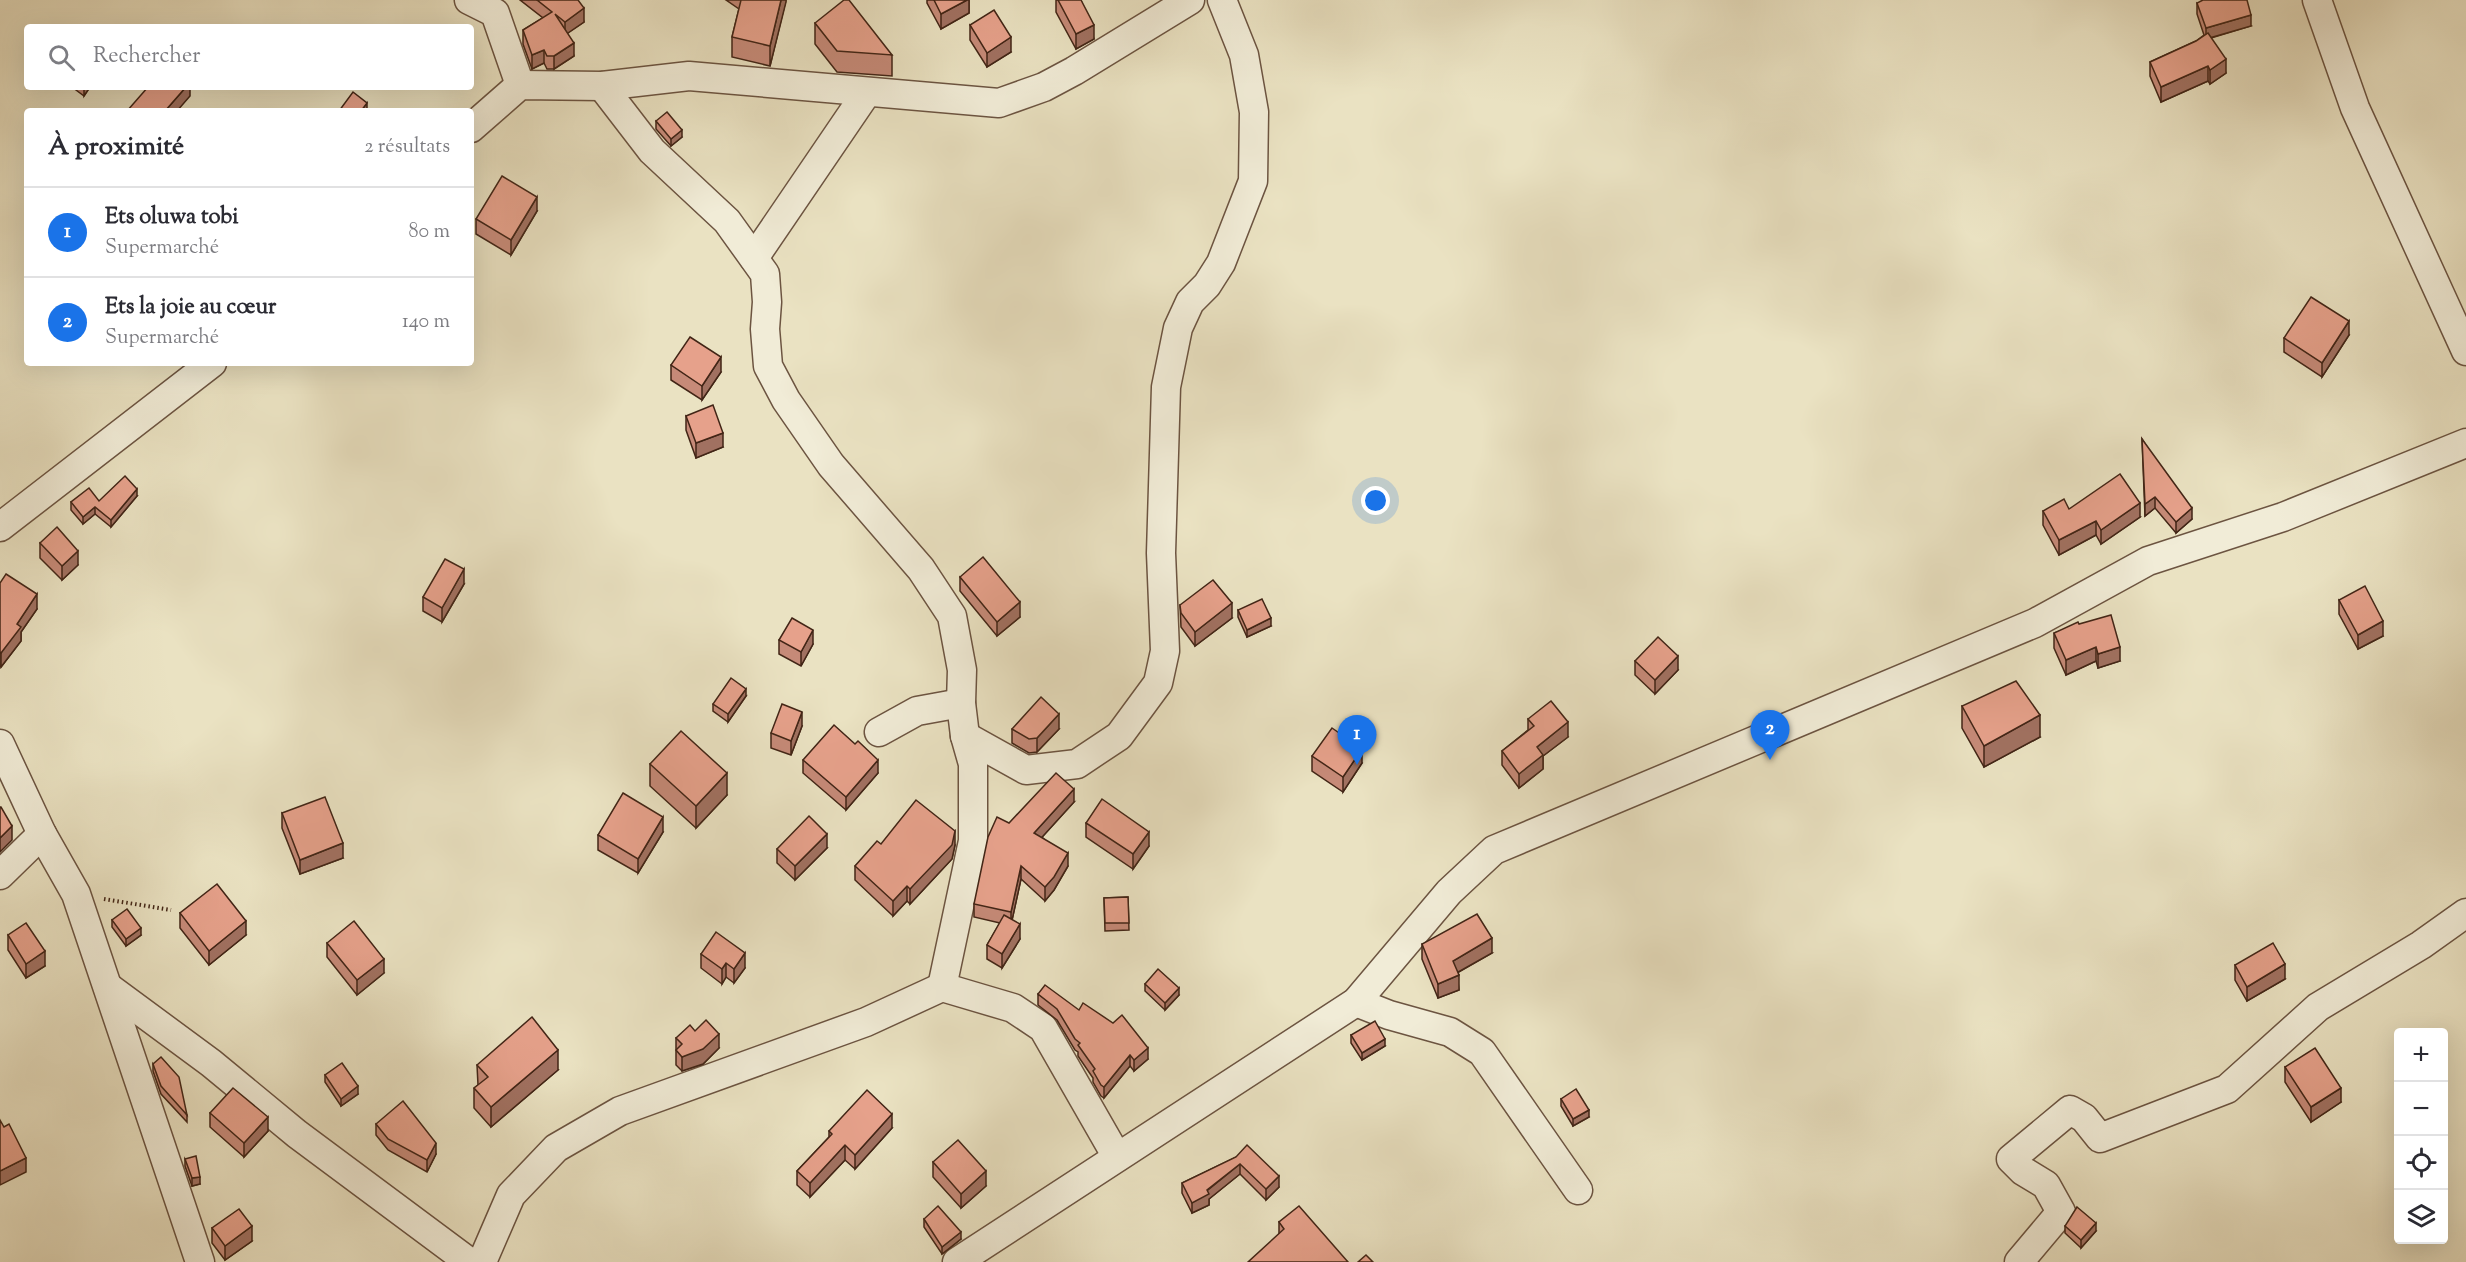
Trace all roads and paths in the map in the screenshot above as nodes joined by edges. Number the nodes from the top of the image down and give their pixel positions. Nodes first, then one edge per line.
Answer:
1 (470, 0) edge
2 (1190, 0) edge
3 (1222, 0) edge
4 (2317, 0) edge
5 (520, 85) junction
6 (602, 86) junction
7 (867, 92) junction
8 (474, 125) edge
9 (754, 258) junction
10 (2466, 351) edge
11 (208, 366) edge
12 (2466, 443) edge
13 (0, 527) edge
14 (961, 703) junction
15 (879, 732) dead end
16 (965, 736) junction
17 (0, 744) edge
18 (42, 834) junction
19 (0, 875) edge
20 (76, 894) junction
21 (171, 910) dead end
22 (2466, 913) edge
23 (108, 987) junction
24 (942, 987) junction
25 (1356, 1002) junction
26 (1117, 1157) junction
27 (1578, 1190) dead end
28 (200, 1262) edge
29 (469, 1262) edge
30 (482, 1262) edge
31 (957, 1262) edge
32 (2019, 1262) edge

1 - 5 street
2 - 7 street
3 - 16 street
4 - 10 street
5 - 6 street
5 - 8 street
6 - 7 street
6 - 9 street
7 - 9 street
9 - 14 street
11 - 13 street
12 - 25 street
14 - 15 street
14 - 16 street
16 - 24 street
17 - 18 street
18 - 19 street
18 - 20 street
20 - 21 path
20 - 23 street
22 - 32 street
23 - 28 street
23 - 29 street
24 - 26 street
24 - 30 street
25 - 26 street
25 - 27 street
26 - 31 street

